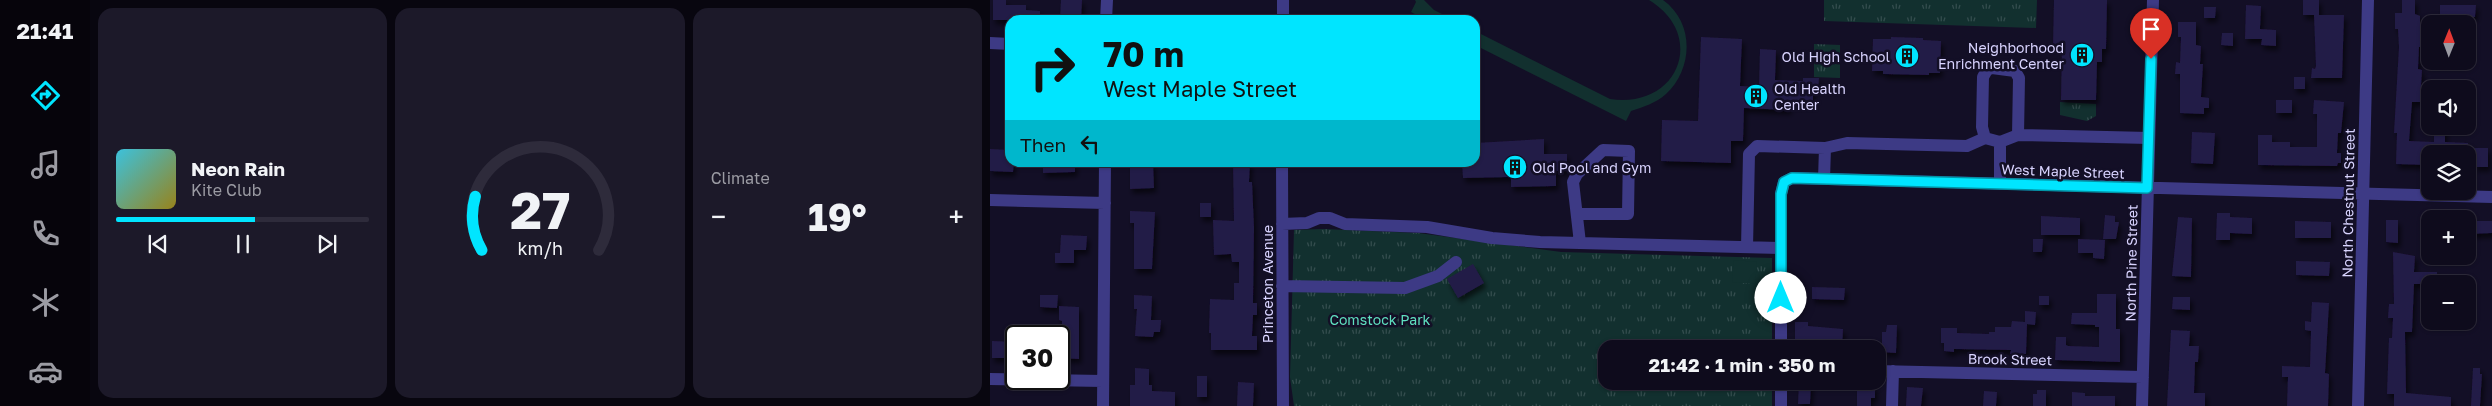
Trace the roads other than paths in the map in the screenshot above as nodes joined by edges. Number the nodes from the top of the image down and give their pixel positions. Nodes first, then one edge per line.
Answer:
1 (1107, 0) edge
2 (1283, 0) edge
3 (2152, 0) edge
4 (2368, 0) edge
5 (1106, 15) edge
6 (1283, 15) edge
7 (990, 43) edge
8 (1005, 44) edge
9 (2018, 135) junction
10 (1985, 138) junction
11 (2149, 138) junction
12 (2000, 142) junction
13 (1825, 148) junction
14 (1105, 167) edge
15 (1282, 167) edge
16 (1824, 179) junction
17 (2000, 184) junction
18 (2147, 188) junction
19 (2363, 194) junction
20 (2492, 197) edge
21 (990, 200) edge
22 (1105, 203) junction
23 (1578, 214) junction
24 (1282, 224) junction
25 (1580, 242) junction
26 (1747, 247) junction
27 (1781, 248) junction
28 (1456, 262) dead end
29 (1282, 286) junction
30 (1781, 340) edge
31 (1886, 371) edge
32 (1893, 371) junction
33 (2143, 377) junction
34 (990, 379) edge
35 (1104, 381) junction
36 (1781, 390) edge
37 (1103, 406) edge
38 (1283, 406) edge
39 (1781, 406) edge
40 (1892, 406) edge
41 (2142, 406) edge
42 (2358, 406) edge

1 - 5 street
2 - 6 street
3 - 11 street, North Pine Street
4 - 19 street, North Chestnut Street
7 - 8 street
9 - 10 street
9 - 11 street
9 - 12 street
10 - 12 street
10 - 13 street
11 - 18 street, North Pine Street
12 - 17 street
13 - 16 street
13 - 26 street
14 - 22 street
15 - 24 street, Princeton Avenue
16 - 17 street, West Maple Street
16 - 27 street, West Maple Street
17 - 18 street, West Maple Street
18 - 19 street, West Maple Street
18 - 33 street, North Pine Street
19 - 20 street, West Maple Street
19 - 42 street, North Chestnut Street
21 - 22 street
22 - 35 street
23 - 23 street
23 - 25 street
24 - 25 street
24 - 29 street, Princeton Avenue
25 - 26 street
26 - 27 street
27 - 30 street
28 - 29 street
29 - 38 street, Princeton Avenue
31 - 32 street, Brook Street
32 - 33 street, Brook Street
32 - 40 street
33 - 41 street, North Pine Street
34 - 35 street
35 - 37 street
36 - 39 street

